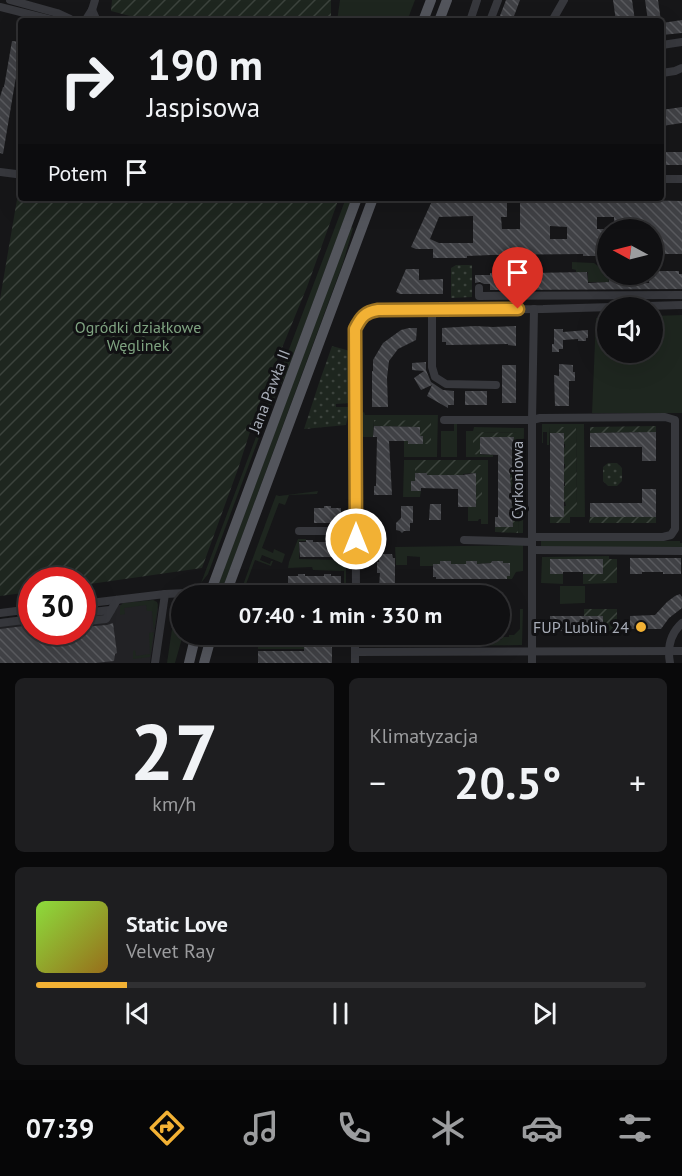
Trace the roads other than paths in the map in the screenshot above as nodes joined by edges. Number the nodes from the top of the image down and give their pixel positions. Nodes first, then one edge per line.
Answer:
1 (10, 0) edge
2 (95, 0) edge
3 (431, 0) edge
4 (447, 0) edge
5 (477, 0) edge
6 (498, 0) edge
7 (564, 0) edge
8 (0, 7) edge
9 (92, 10) junction
10 (44, 18) edge
11 (68, 18) edge
12 (87, 18) edge
13 (96, 18) edge
14 (424, 18) edge
15 (441, 18) edge
16 (471, 18) edge
17 (491, 18) edge
18 (554, 18) edge
19 (682, 42) edge
20 (664, 45) edge
21 (680, 70) edge
22 (664, 73) edge
23 (0, 171) edge
24 (16, 174) dead end
25 (664, 179) edge
26 (682, 179) edge
27 (356, 201) edge
28 (372, 201) edge
29 (479, 288) dead end
30 (682, 295) edge
31 (682, 304) edge
32 (534, 309) junction
33 (432, 310) junction
34 (496, 385) dead end
35 (444, 420) dead end
36 (532, 420) junction
37 (299, 531) dead end
38 (356, 531) junction
39 (464, 540) dead end
40 (532, 543) junction
41 (682, 551) edge
42 (213, 585) edge
43 (229, 585) edge
44 (356, 585) edge
45 (165, 594) junction
46 (171, 594) edge
47 (117, 600) junction
48 (96, 602) edge
49 (18, 611) edge
50 (0, 613) edge
51 (96, 618) edge
52 (18, 621) edge
53 (682, 622) edge
54 (0, 623) edge
55 (193, 645) edge
56 (209, 645) edge
57 (356, 645) edge
58 (668, 651) junction
59 (682, 651) edge
60 (356, 652) junction
61 (451, 652) junction
62 (531, 652) junction
63 (155, 663) edge
64 (189, 663) edge
65 (204, 663) edge
66 (355, 663) edge
67 (451, 663) edge
68 (532, 663) edge
69 (670, 663) edge

1 - 11 street
2 - 9 street
3 - 14 main road
4 - 15 main road
5 - 16 street
6 - 17 street
7 - 18 street
8 - 10 street
9 - 12 street
9 - 13 street
19 - 20 street
21 - 22 street
23 - 24 street
25 - 26 street
27 - 42 main road, Jana Pawła II
28 - 43 main road, Jana Pawła II
29 - 30 street
31 - 32 street
32 - 33 street
32 - 36 street, Cyrkoniowa
33 - 34 street
33 - 38 street
35 - 36 street
36 - 40 street, Cyrkoniowa
36 - 40 street
37 - 38 street
38 - 44 street
39 - 40 street
40 - 41 street
40 - 62 street, Cyrkoniowa
45 - 46 street
45 - 47 street
45 - 63 street
47 - 48 street
47 - 51 street
49 - 50 street
52 - 54 street
53 - 58 street
55 - 64 main road
56 - 65 main road
57 - 60 street
58 - 59 street
58 - 62 street
58 - 69 street
60 - 61 street
60 - 66 street
61 - 62 street
61 - 67 street
62 - 68 street, Cyrkoniowa

